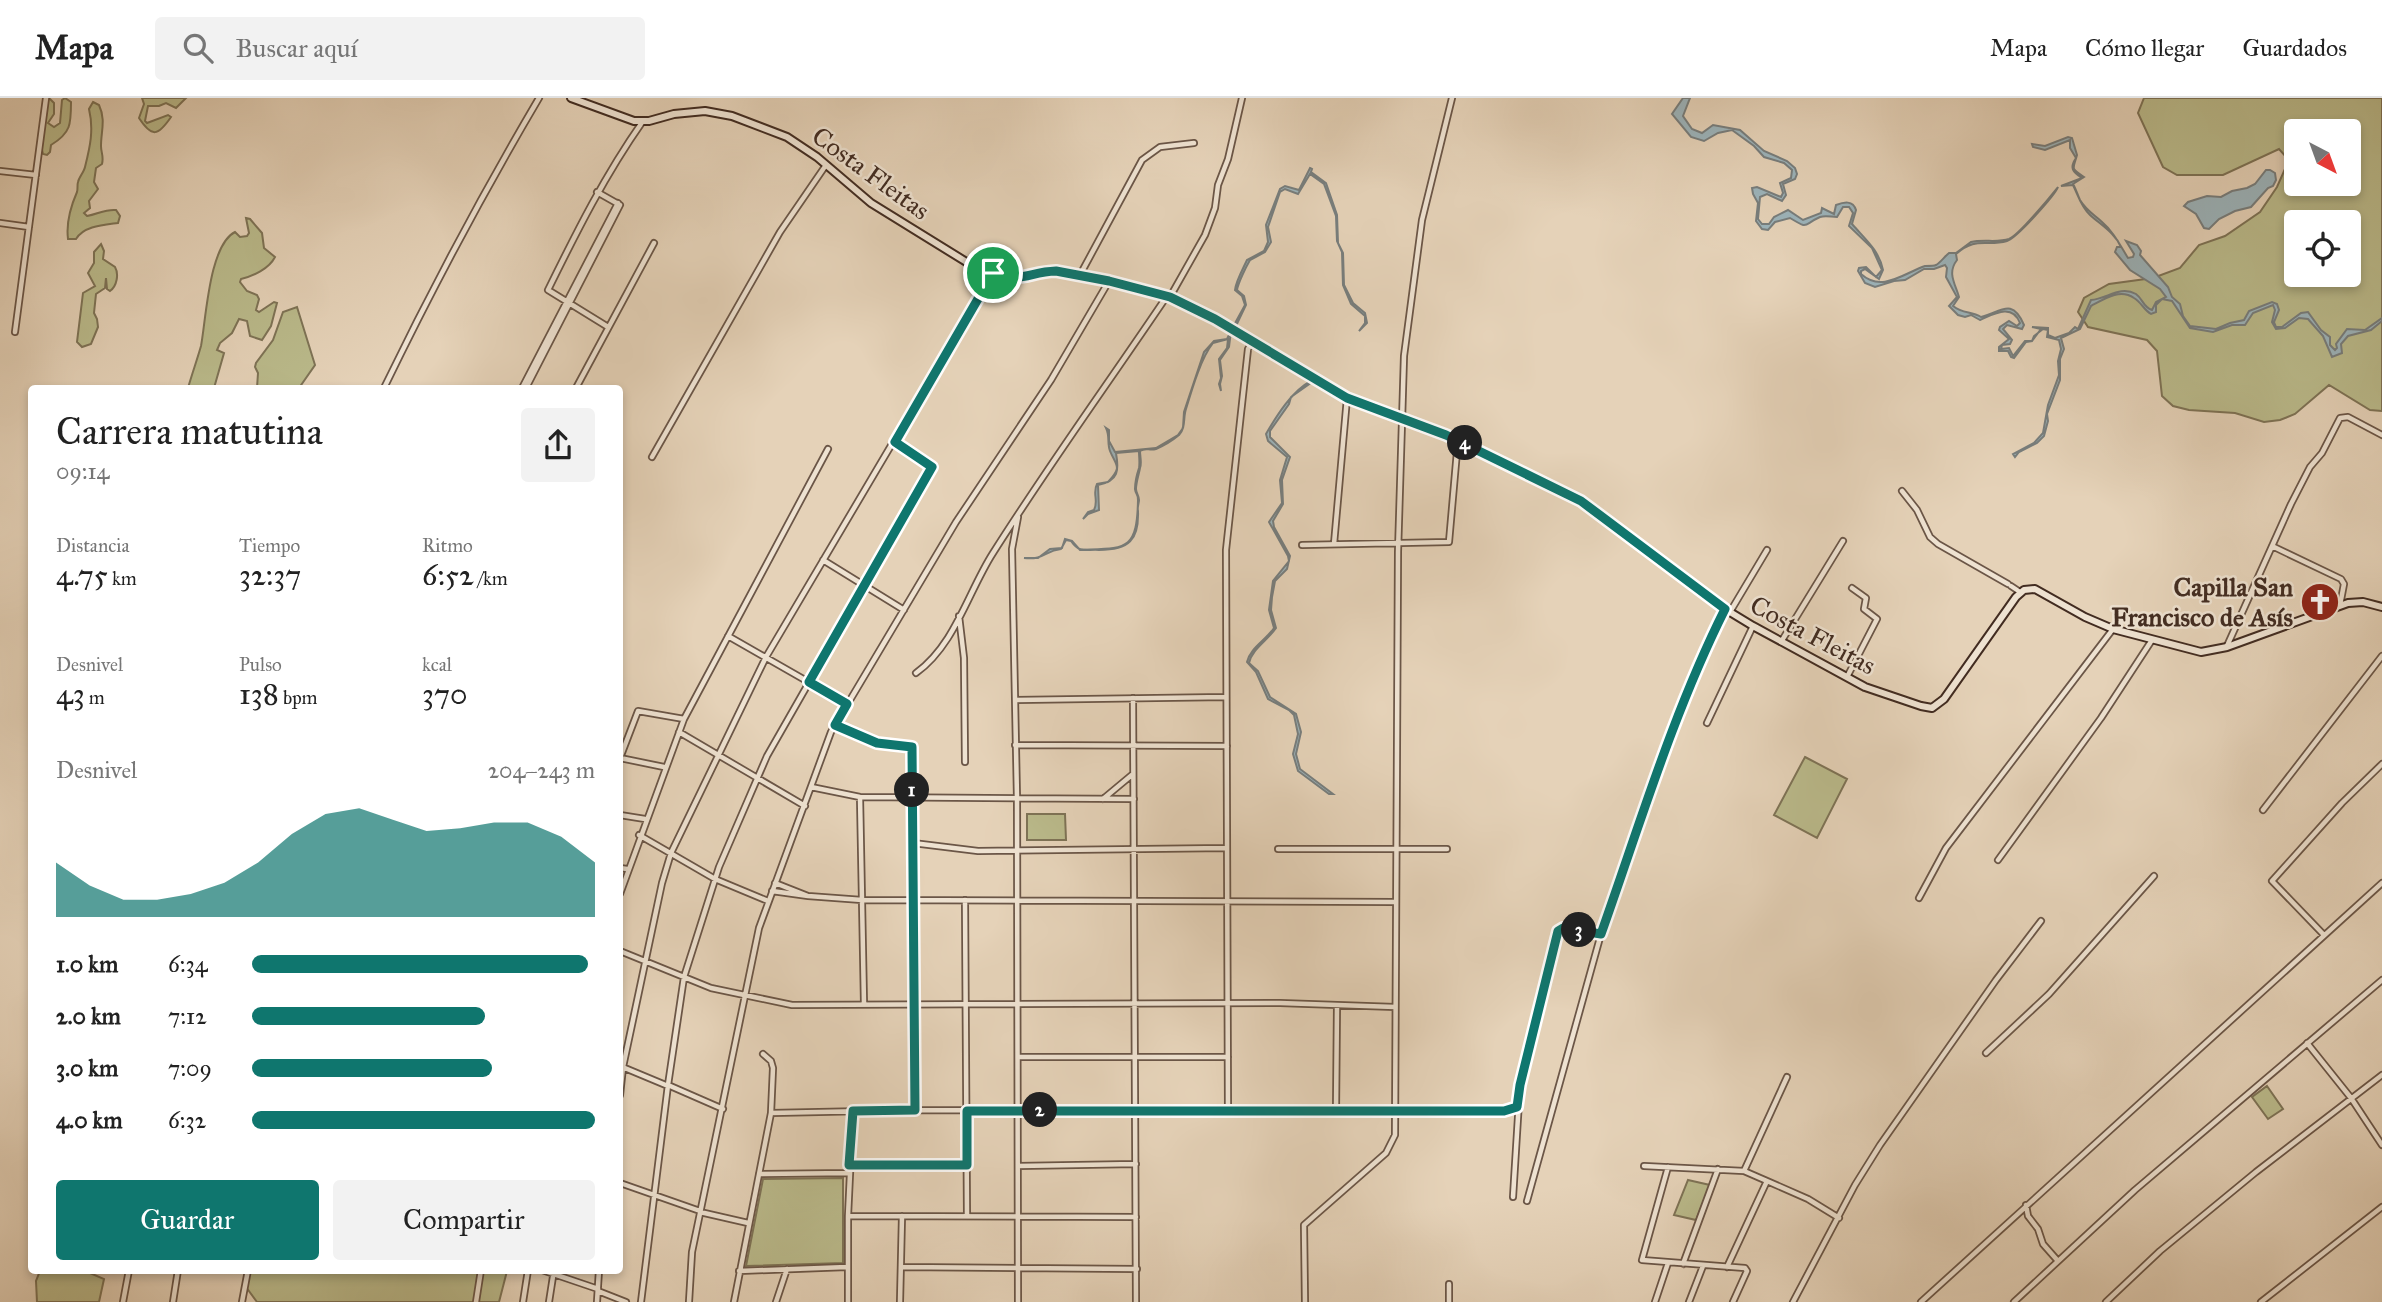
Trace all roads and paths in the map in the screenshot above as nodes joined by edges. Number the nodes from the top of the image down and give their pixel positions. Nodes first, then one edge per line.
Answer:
1 (46, 98) edge
2 (539, 98) edge
3 (571, 98) edge
4 (1242, 98) edge
5 (1452, 98) edge
6 (643, 121) junction
7 (1194, 143) dead end
8 (826, 165) junction
9 (0, 171) edge
10 (36, 175) junction
11 (597, 192) junction
12 (0, 223) edge
13 (29, 227) junction
14 (654, 243) dead end
15 (993, 273) junction
16 (1080, 275) junction
17 (1109, 281) junction
18 (1168, 297) junction
19 (568, 302) junction
20 (608, 327) junction
21 (15, 332) dead end
22 (1253, 341) junction
23 (385, 385) edge
24 (526, 385) edge
25 (578, 385) edge
26 (1347, 398) junction
27 (1402, 419) junction
28 (2382, 435) edge
29 (1458, 440) junction
30 (895, 442) junction
31 (828, 449) dead end
32 (652, 457) dead end
33 (1902, 491) dead end
34 (1018, 517) junction
35 (1843, 541) dead end
36 (1398, 543) junction
37 (1334, 544) junction
38 (1302, 545) dead end
39 (2272, 546) junction
40 (1767, 550) dead end
41 (822, 560) junction
42 (864, 585) junction
43 (1852, 588) dead end
44 (2020, 592) junction
45 (2340, 605) junction
46 (2382, 607) edge
47 (904, 610) junction
48 (1727, 610) junction
49 (959, 615) junction
50 (1753, 626) junction
51 (2113, 629) junction
52 (727, 636) junction
53 (2152, 640) junction
54 (1781, 642) junction
55 (2227, 647) junction
56 (2382, 656) edge
57 (766, 657) junction
58 (916, 673) dead end
59 (1847, 678) junction
60 (809, 682) junction
61 (1226, 697) junction
62 (1133, 698) junction
63 (1014, 700) junction
64 (847, 704) junction
65 (684, 719) junction
66 (1707, 723) dead end
67 (835, 725) junction
68 (678, 732) junction
69 (1015, 745) junction
70 (1133, 746) junction
71 (1227, 746) junction
72 (623, 750) edge
73 (719, 755) junction
74 (623, 759) edge
75 (965, 762) dead end
76 (2382, 764) edge
77 (664, 767) junction
78 (1134, 773) junction
79 (758, 778) junction
80 (811, 787) junction
81 (860, 797) junction
82 (912, 797) junction
83 (1017, 798) junction
84 (1103, 799) junction
85 (1134, 799) junction
86 (805, 806) junction
87 (2263, 810) dead end
88 (623, 815) edge
89 (645, 819) junction
90 (639, 835) junction
91 (913, 842) junction
92 (1227, 848) junction
93 (1135, 849) junction
94 (1278, 849) dead end
95 (1395, 849) junction
96 (1447, 849) dead end
97 (1016, 850) junction
98 (671, 853) junction
99 (1998, 860) dead end
100 (623, 868) edge
101 (627, 869) junction
102 (2154, 876) dead end
103 (715, 879) junction
104 (623, 883) edge
105 (775, 883) junction
106 (2382, 883) edge
107 (772, 891) junction
108 (808, 896) junction
109 (1919, 898) dead end
110 (862, 900) junction
111 (914, 900) junction
112 (965, 900) junction
113 (768, 901) junction
114 (1017, 901) junction
115 (1135, 901) junction
116 (1227, 902) junction
117 (1395, 902) junction
118 (2041, 921) dead end
119 (1601, 934) junction
120 (2324, 935) junction
121 (623, 952) edge
122 (647, 962) junction
123 (684, 977) junction
124 (2382, 980) edge
125 (744, 996) junction
126 (864, 1004) junction
127 (915, 1004) junction
128 (966, 1004) junction
129 (1017, 1004) junction
130 (1135, 1004) junction
131 (1227, 1004) junction
132 (1337, 1006) junction
133 (1395, 1007) junction
134 (2307, 1043) junction
135 (1986, 1053) dead end
136 (763, 1054) dead end
137 (1135, 1057) junction
138 (1227, 1057) junction
139 (1018, 1058) junction
140 (623, 1059) edge
141 (623, 1068) edge
142 (2382, 1075) edge
143 (1787, 1077) dead end
144 (668, 1085) junction
145 (2351, 1098) junction
146 (1517, 1107) junction
147 (723, 1109) junction
148 (915, 1110) junction
149 (1018, 1110) junction
150 (853, 1111) junction
151 (967, 1111) junction
152 (1135, 1111) junction
153 (1228, 1111) junction
154 (1336, 1111) junction
155 (1395, 1111) junction
156 (771, 1113) junction
157 (2382, 1145) edge
158 (1136, 1164) junction
159 (849, 1165) junction
160 (967, 1165) junction
161 (1018, 1166) junction
162 (1644, 1166) dead end
163 (1668, 1167) junction
164 (1718, 1169) junction
165 (1744, 1171) junction
166 (849, 1173) junction
167 (759, 1174) junction
168 (1768, 1181) junction
169 (623, 1184) edge
170 (653, 1196) junction
171 (1513, 1197) dead end
172 (1527, 1201) dead end
173 (2026, 1205) junction
174 (2382, 1207) edge
175 (700, 1212) junction
176 (848, 1216) junction
177 (902, 1216) junction
178 (967, 1216) junction
179 (1018, 1216) junction
180 (1136, 1217) junction
181 (1839, 1218) junction
182 (748, 1223) junction
183 (2058, 1261) junction
184 (1668, 1263) junction
185 (1683, 1264) junction
186 (1018, 1266) junction
187 (1703, 1266) junction
188 (847, 1267) junction
189 (901, 1267) junction
190 (1727, 1267) junction
191 (786, 1269) junction
192 (1136, 1269) junction
193 (739, 1271) junction
194 (128, 1274) edge
195 (177, 1274) edge
196 (247, 1274) edge
197 (480, 1274) edge
198 (527, 1274) edge
199 (553, 1274) edge
200 (558, 1274) edge
201 (600, 1274) edge
202 (1450, 1284) dead end
203 (598, 1290) junction
204 (123, 1302) edge
205 (173, 1302) edge
206 (242, 1302) edge
207 (476, 1302) edge
208 (523, 1302) edge
209 (549, 1302) edge
210 (597, 1302) edge
211 (626, 1302) edge
212 (641, 1302) edge
213 (689, 1302) edge
214 (734, 1302) edge
215 (776, 1302) edge
216 (848, 1302) edge
217 (900, 1302) edge
218 (1018, 1302) edge
219 (1136, 1302) edge
220 (1305, 1302) edge
221 (1449, 1302) edge
222 (1655, 1302) edge
223 (1689, 1302) edge
224 (1733, 1302) edge
225 (1793, 1302) edge
226 (1921, 1302) edge
227 (2014, 1302) edge
228 (2106, 1302) edge
229 (2261, 1302) edge

1 - 10 street
2 - 23 street
3 - 6 main road, Costa Fleitas
4 - 18 street
5 - 27 street
6 - 8 main road, Costa Fleitas
6 - 11 street
7 - 16 street
8 - 15 main road, Costa Fleitas
8 - 32 street
9 - 10 street
10 - 13 street
11 - 19 street
11 - 19 street
12 - 13 street
13 - 21 street
14 - 20 street
15 - 16 main road, Costa Fleitas
15 - 30 street
16 - 17 main road, Costa Fleitas
17 - 18 main road, Costa Fleitas
17 - 47 street
18 - 22 main road, Costa Fleitas
18 - 34 street
19 - 20 street
19 - 24 street
20 - 25 street
22 - 26 main road, Costa Fleitas
22 - 61 street
26 - 27 main road, Costa Fleitas
26 - 37 street
27 - 29 main road, Costa Fleitas
27 - 36 street
28 - 39 street
29 - 36 street
29 - 48 main road, Costa Fleitas
30 - 41 street
30 - 42 street
31 - 52 street
33 - 44 street
34 - 49 street
34 - 63 street
35 - 54 street
36 - 37 street
36 - 95 street
37 - 38 street
39 - 45 street
39 - 55 street
40 - 48 street
41 - 42 street
41 - 57 street
42 - 47 street
42 - 60 street
43 - 59 street
44 - 51 main road
44 - 59 main road, Costa Fleitas
45 - 46 main road
45 - 55 main road
47 - 64 street
48 - 50 main road, Costa Fleitas
48 - 119 street
49 - 58 street
49 - 75 street
50 - 54 main road, Costa Fleitas
50 - 66 street
51 - 53 main road
51 - 109 street
52 - 57 street
52 - 65 street
53 - 55 main road
53 - 99 street
54 - 59 main road, Costa Fleitas
56 - 87 street
57 - 60 street
57 - 73 street
60 - 64 street
60 - 79 street
61 - 62 street
61 - 71 street
62 - 63 street
62 - 70 street
63 - 69 street
64 - 67 street
65 - 68 street
65 - 72 street
67 - 80 street
67 - 82 street
68 - 73 street
68 - 77 street
69 - 70 street
69 - 83 street
70 - 71 street
70 - 78 street
71 - 92 street
73 - 79 street
73 - 98 street
74 - 77 street
76 - 120 street
77 - 89 street
78 - 84 street
78 - 85 street
79 - 86 street
79 - 103 street
80 - 81 street
80 - 86 street
81 - 82 street
81 - 110 street
82 - 83 street
82 - 91 street
83 - 84 street
83 - 97 street
84 - 85 street
85 - 93 street
86 - 105 street
88 - 89 street
89 - 90 street
90 - 98 street
90 - 101 street
91 - 97 street
91 - 111 street
92 - 93 street
92 - 116 street
93 - 97 street
93 - 115 street
94 - 95 street
95 - 96 street
95 - 117 street
97 - 114 street
98 - 103 street
98 - 122 street
100 - 101 street
101 - 104 street
102 - 135 street
103 - 113 street
103 - 123 street
105 - 107 street
105 - 108 street
106 - 120 street
107 - 108 street
107 - 113 street
108 - 110 street
110 - 111 street
110 - 126 street
111 - 112 street
111 - 127 street
112 - 114 street
112 - 128 street
113 - 125 street
114 - 115 street
114 - 129 street
115 - 116 street
115 - 130 street
116 - 117 street
116 - 131 street
117 - 133 street
118 - 181 street
119 - 146 street
119 - 172 street
120 - 173 street
121 - 122 street
122 - 123 street
122 - 140 street
123 - 125 street
123 - 144 street
124 - 134 street
125 - 126 street
125 - 147 street
126 - 127 street
127 - 128 street
127 - 148 street
128 - 129 street
128 - 151 street
129 - 130 street
129 - 139 street
130 - 131 street
130 - 137 street
131 - 132 street
131 - 138 street
132 - 133 street
132 - 154 street
133 - 155 street
134 - 145 street
134 - 183 street
136 - 156 street
137 - 138 street
137 - 139 street
137 - 152 street
138 - 153 street
139 - 149 street
141 - 144 street
142 - 145 street
143 - 165 street
144 - 147 street
144 - 170 street
145 - 157 street
145 - 228 street
146 - 155 street
146 - 171 street
147 - 175 street
148 - 150 street
148 - 151 street
149 - 151 street
149 - 152 street
149 - 161 street
150 - 156 street
150 - 159 street
151 - 160 street
152 - 153 street
152 - 158 street
153 - 154 street
154 - 155 street
155 - 220 street
156 - 167 street
158 - 161 street
158 - 180 street
159 - 160 street
159 - 166 street
160 - 178 street
161 - 179 street
162 - 163 street
163 - 164 street
163 - 184 street
164 - 165 street
164 - 185 street
165 - 168 street
166 - 167 street
166 - 176 street
167 - 182 street
168 - 181 street
168 - 190 street
169 - 170 street
170 - 175 street
170 - 212 street
173 - 183 street
173 - 226 street
174 - 229 street
175 - 182 street
175 - 213 street
176 - 177 street
176 - 188 street
177 - 178 street
177 - 189 street
178 - 179 street
179 - 180 street
179 - 186 street
180 - 192 street
181 - 225 street
182 - 193 street
183 - 227 street
184 - 185 street
184 - 222 street
185 - 187 street
186 - 189 street
186 - 192 street
186 - 218 street
187 - 190 street
187 - 223 street
188 - 191 street
188 - 216 street
189 - 217 street
190 - 224 street
191 - 193 street
191 - 215 street
192 - 219 street
193 - 214 street
194 - 204 street
195 - 205 street
196 - 206 street
197 - 207 street
198 - 208 street
199 - 209 street
200 - 203 street
201 - 203 street
202 - 221 street
203 - 210 street
203 - 211 street

